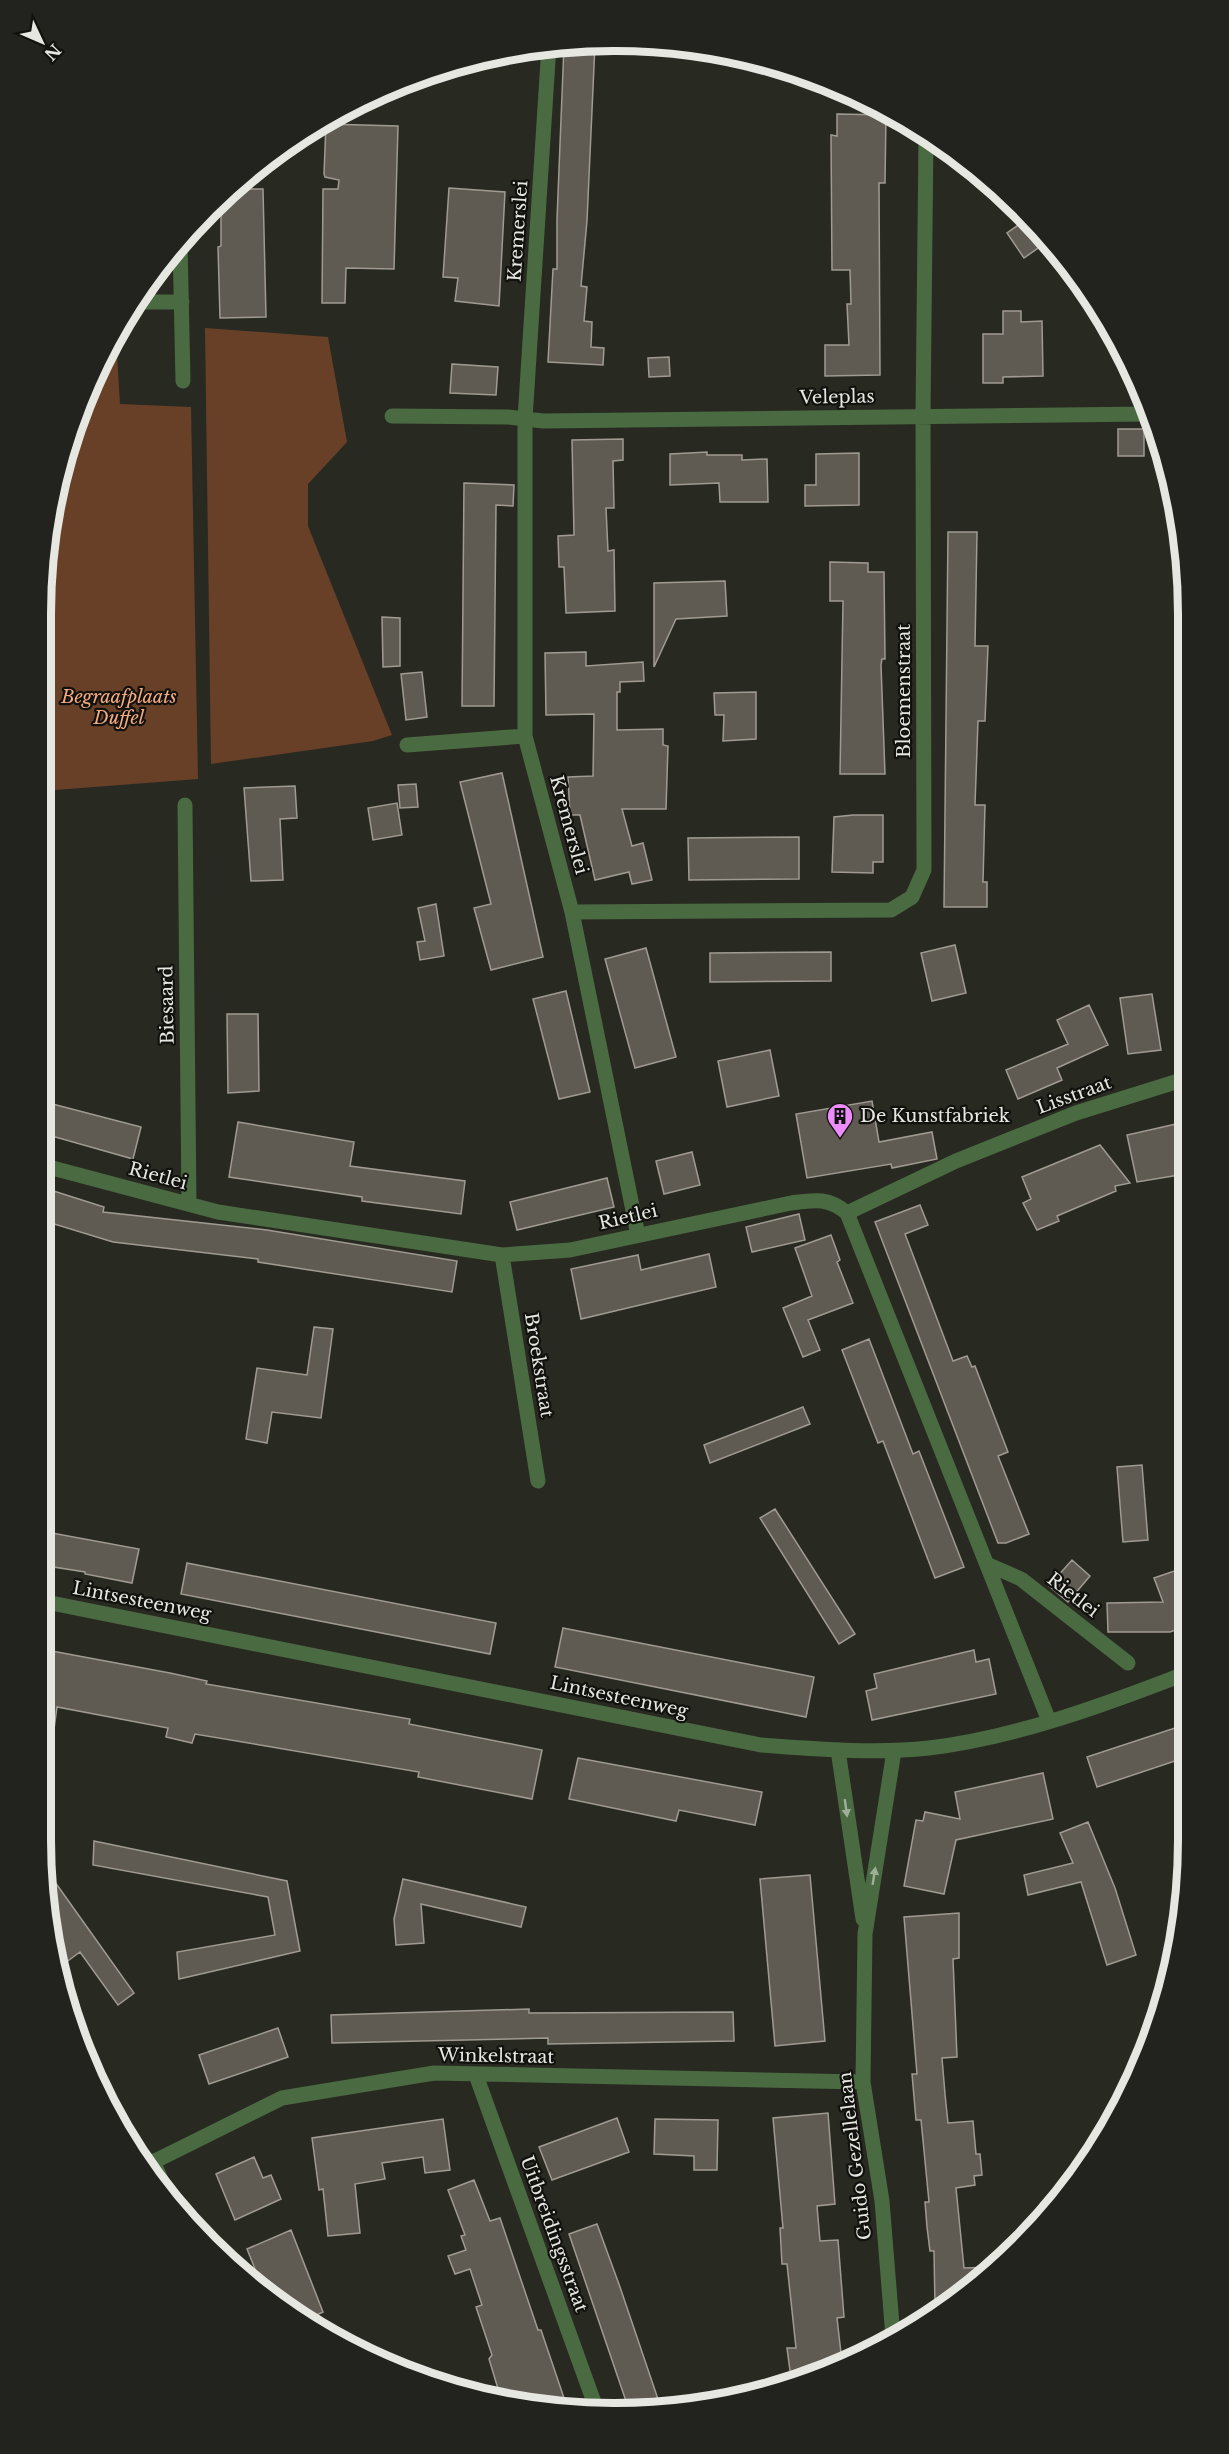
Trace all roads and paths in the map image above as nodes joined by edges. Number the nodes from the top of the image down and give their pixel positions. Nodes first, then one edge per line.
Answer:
1 (548, 55) edge
2 (926, 145) edge
3 (180, 255) edge
4 (145, 302) edge
5 (182, 302) junction
6 (183, 381) dead end
7 (1141, 414) edge
8 (923, 415) junction
9 (392, 416) dead end
10 (525, 419) junction
11 (525, 736) junction
12 (406, 745) dead end
13 (185, 805) dead end
14 (572, 912) junction
15 (1178, 1081) edge
16 (51, 1168) edge
17 (189, 1204) junction
18 (847, 1213) junction
19 (638, 1235) junction
20 (502, 1256) junction
21 (538, 1481) dead end
22 (989, 1565) junction
23 (51, 1603) edge
24 (1128, 1663) dead end
25 (1178, 1676) edge
26 (1049, 1720) junction
27 (838, 1750) junction
28 (894, 1750) junction
29 (865, 1934) junction
30 (476, 2075) junction
31 (863, 2082) junction
32 (152, 2162) edge
33 (892, 2330) edge
34 (594, 2402) edge

1 - 10 street, Kremerslei
2 - 8 street, Bloemenstraat
3 - 5 street
4 - 5 street
5 - 6 street
7 - 8 street, Veleplas
8 - 10 street, Veleplas
8 - 14 street, Bloemenstraat
9 - 10 street
10 - 11 street, Kremerslei
11 - 12 street
11 - 14 street, Kremerslei
13 - 17 street, Biesaard
14 - 19 street, Kremerslei
15 - 18 street, Lisstraat
16 - 17 street, Rietlei
17 - 20 street, Rietlei
18 - 19 street, Rietlei
18 - 22 street
19 - 20 street, Rietlei
20 - 21 street, Broekstraat
22 - 24 street, Rietlei
22 - 26 street
23 - 27 street, Lintsesteenweg
25 - 26 street, Lintsesteenweg
26 - 28 street, Lintsesteenweg
27 - 28 street, Lintsesteenweg
27 -> 29 street, Guido Gezellelaan
29 -> 28 street, Guido Gezellelaan
29 - 31 street, Guido Gezellelaan
30 - 31 street, Winkelstraat
30 - 32 street, Winkelstraat
30 - 34 street, Uitbreidingsstraat
31 - 33 street, Guido Gezellelaan

